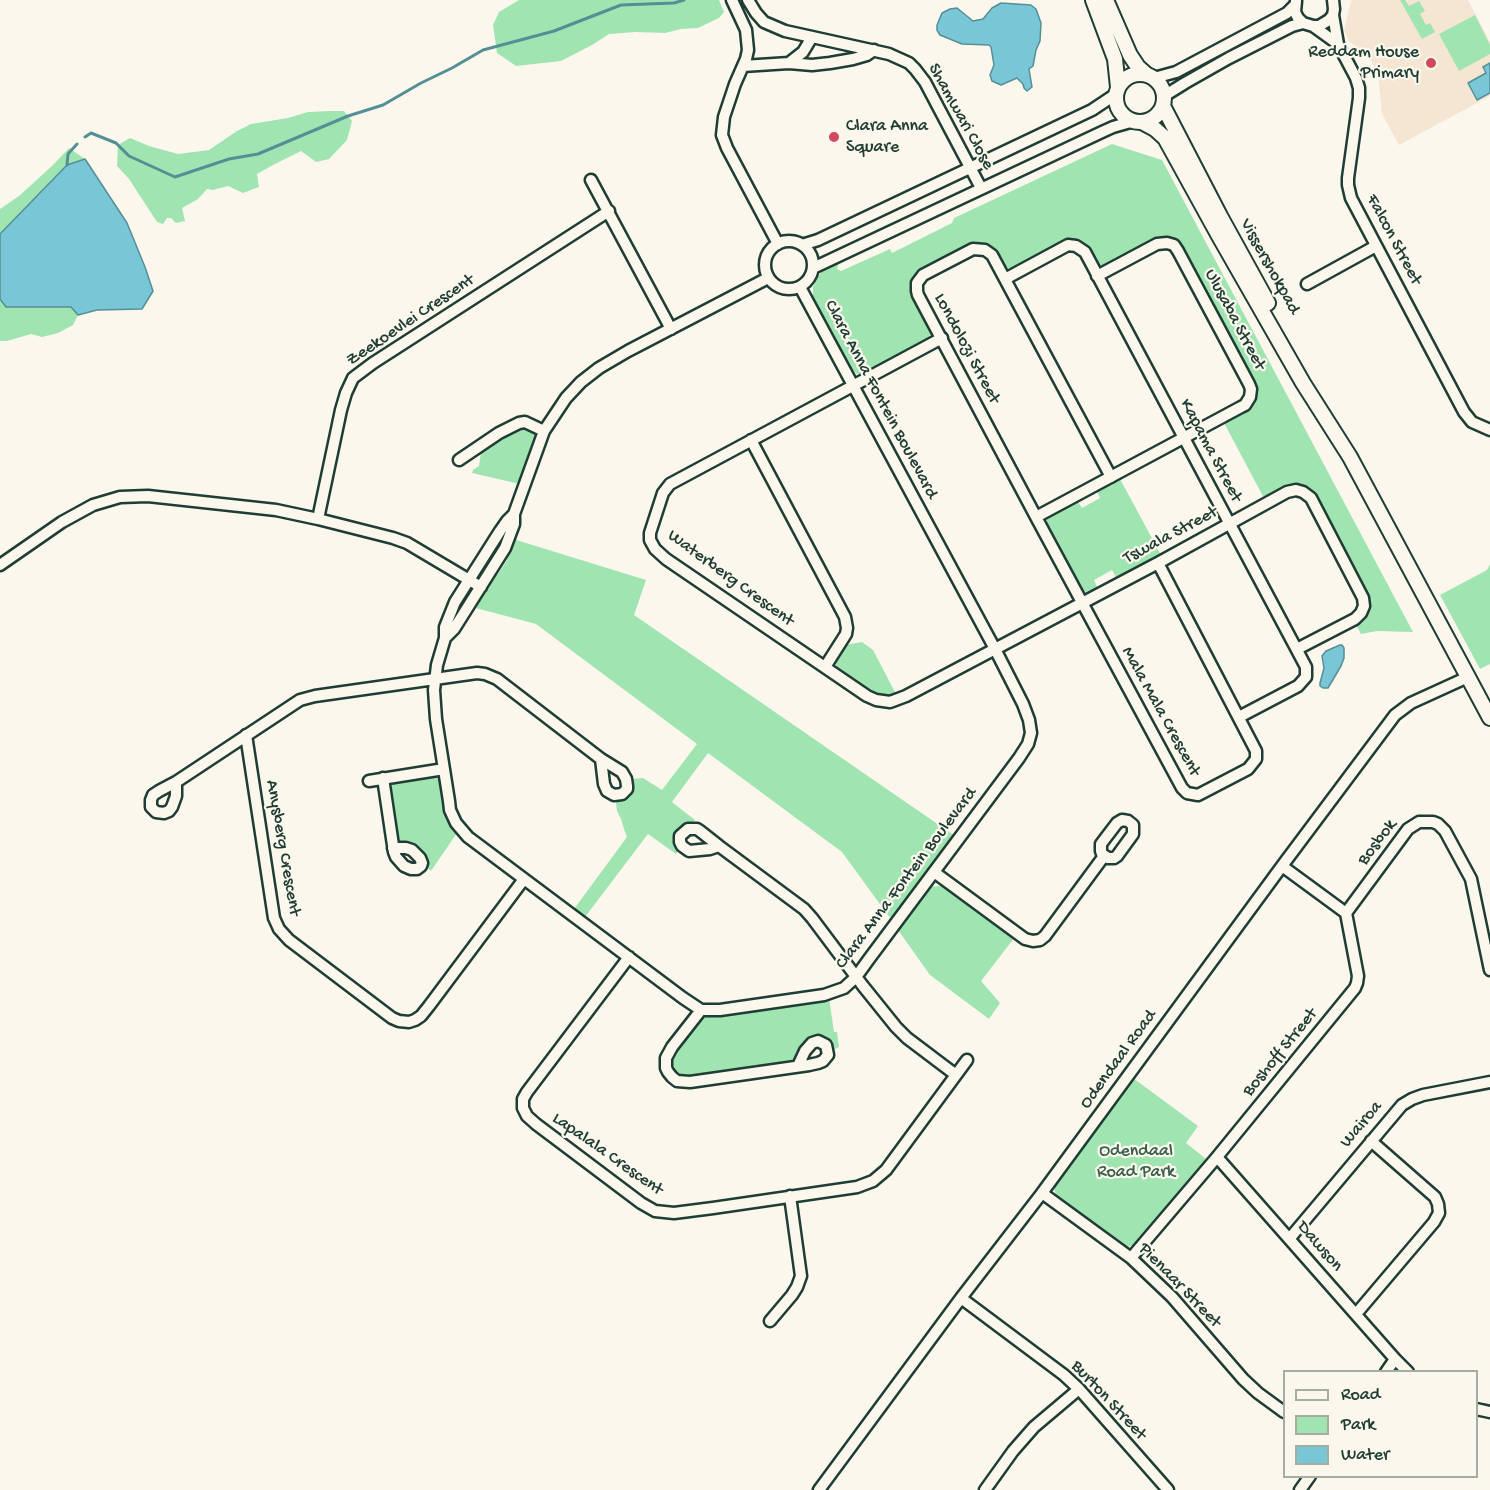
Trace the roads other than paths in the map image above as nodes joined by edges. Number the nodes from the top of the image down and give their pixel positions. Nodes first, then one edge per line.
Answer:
1 (732, 0) edge
2 (747, 0) edge
3 (1093, 0) edge
4 (1106, 0) edge
5 (1295, 3) edge
6 (1335, 5) edge
7 (1308, 25) junction
8 (812, 37) junction
9 (1338, 44) junction
10 (874, 50) junction
11 (789, 63) junction
12 (743, 66) junction
13 (1150, 76) junction
14 (1117, 90) junction
15 (1163, 101) junction
16 (1138, 122) junction
17 (971, 168) junction
18 (591, 180) dead end
19 (981, 188) junction
20 (609, 212) junction
21 (778, 244) junction
22 (802, 245) junction
23 (1376, 246) junction
24 (813, 268) junction
25 (1097, 276) junction
26 (768, 278) junction
27 (1005, 279) junction
28 (1306, 284) dead end
29 (800, 287) junction
30 (671, 329) junction
31 (942, 338) junction
32 (853, 385) junction
33 (1490, 430) edge
34 (544, 431) junction
35 (1184, 438) junction
36 (751, 440) junction
37 (1344, 444) junction
38 (459, 460) dead end
39 (1111, 477) junction
40 (514, 514) junction
41 (1036, 517) junction
42 (318, 519) junction
43 (1230, 523) junction
44 (1158, 563) junction
45 (0, 566) edge
46 (468, 579) junction
47 (481, 587) junction
48 (1082, 602) junction
49 (445, 638) junction
50 (995, 649) junction
51 (1297, 649) junction
52 (825, 667) junction
53 (1468, 677) junction
54 (434, 680) junction
55 (1239, 717) junction
56 (1490, 718) edge
57 (246, 735) junction
58 (601, 759) dead end
59 (444, 769) junction
60 (382, 778) junction
61 (369, 781) dead end
62 (176, 782) dead end
63 (719, 846) dead end
64 (393, 848) dead end
65 (1104, 856) dead end
66 (1282, 866) junction
67 (934, 872) junction
68 (524, 879) junction
69 (1346, 913) junction
70 (628, 957) junction
71 (1490, 970) edge
72 (856, 977) junction
73 (701, 1010) junction
74 (968, 1060) dead end
75 (798, 1066) dead end
76 (956, 1075) junction
77 (1490, 1082) edge
78 (1371, 1141) junction
79 (1217, 1157) junction
80 (1042, 1193) junction
81 (790, 1196) junction
82 (1290, 1238) junction
83 (1131, 1258) junction
84 (961, 1298) junction
85 (1356, 1314) junction
86 (770, 1321) dead end
87 (1395, 1359) junction
88 (1387, 1370) edge
89 (1407, 1370) edge
90 (1079, 1389) junction
91 (1283, 1412) edge
92 (819, 1490) edge
93 (985, 1490) edge
94 (1168, 1490) edge

1 - 12 street
2 - 8 street, Shamwari Close
3 - 14 main road
4 - 13 main road
5 - 7 street
5 - 13 street
6 - 7 street
6 - 9 street, Falcon Street
7 - 9 street, Falcon Street
7 - 15 street
8 - 10 street, Shamwari Close
8 - 11 street
9 - 23 street, Falcon Street
10 - 11 street
10 - 17 street, Shamwari Close
11 - 12 street
12 - 21 street
13 - 14 main road
13 - 15 main road
14 - 16 main road
14 - 17 street
15 - 16 main road
15 - 37 main road, Vissershokpad
16 - 19 street
16 - 37 main road, Vissershokpad
17 - 19 street, Shamwari Close
17 - 22 street
18 - 20 street
19 - 24 street
20 - 30 street
20 - 42 street, Zeekoevlei Crescent
21 - 22 street
21 - 26 street
22 - 24 street
23 - 28 street
23 - 33 street, Falcon Street
24 - 29 street
25 - 27 street, Kapama Street
25 - 35 street, Kapama Street
25 - 35 street, Ulusaba Street
26 - 29 street
26 - 30 street
27 - 31 street, Londolozi Street
27 - 39 street, Londolozi Street
29 - 32 street, Clara Anna Fontein Boulevard
30 - 34 street
31 - 32 street, Waterberg Crescent
31 - 41 street, Londolozi Street
32 - 36 street, Waterberg Crescent
32 - 50 street, Clara Anna Fontein Boulevard
34 - 38 street
34 - 40 street
35 - 39 street, Ulusaba Street
35 - 43 street, Kapama Street
36 - 52 street
36 - 52 street, Waterberg Crescent
37 - 53 main road, Vissershokpad
39 - 41 street, Ulusaba Street
40 - 46 street
40 - 47 street
41 - 48 street, Londolozi Street
42 - 45 street
42 - 46 street
43 - 44 street, Tswala Street
43 - 51 street, Kapama Street
43 - 51 street, Tswala Street
44 - 48 street, Tswala Street
44 - 55 street, Mala Mala Crescent
46 - 47 street
46 - 49 street
47 - 49 street
48 - 50 street, Tswala Street
48 - 55 street, Mala Mala Crescent
49 - 54 street
50 - 52 street, Waterberg Crescent
50 - 67 street, Clara Anna Fontein Boulevard
51 - 55 street, Kapama Street
53 - 56 main road, Vissershokpad
53 - 66 street, Odendaal Road
54 - 57 street
54 - 58 street
54 - 59 street
57 - 62 street
57 - 68 street, Anysberg Crescent
59 - 60 street
59 - 68 street
60 - 61 street
60 - 64 street
63 - 72 street
65 - 67 street
66 - 69 street
66 - 80 street, Odendaal Road
67 - 72 street, Clara Anna Fontein Boulevard
68 - 70 street
69 - 71 street, Bosbok
69 - 79 street, Boshoff Street
70 - 73 street
70 - 81 street, Lapalala Crescent
72 - 73 street, Clara Anna Fontein Boulevard
72 - 76 street
73 - 75 street
74 - 76 street, Lapalala Crescent
76 - 81 street, Lapalala Crescent
77 - 78 street, Wairoa
78 - 82 street, Wairoa
78 - 85 street
79 - 82 street, Dawson
79 - 83 street, Boshoff Street
80 - 83 street, Pienaar Street
80 - 84 street, Odendaal Road
81 - 86 street
82 - 85 street, Dawson
83 - 91 street, Pienaar Street
84 - 90 street, Burton Street
84 - 92 street, Odendaal Road
85 - 87 street, Dawson
87 - 88 street
87 - 89 street, Dawson
90 - 93 street
90 - 94 street, Burton Street

